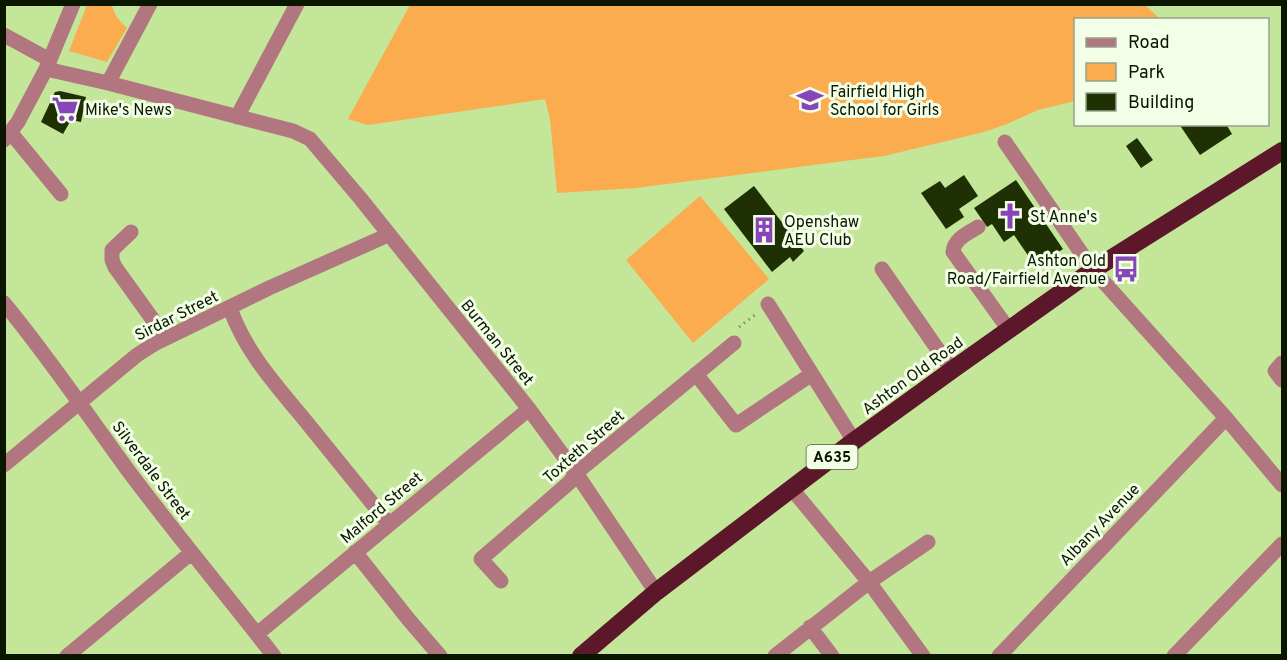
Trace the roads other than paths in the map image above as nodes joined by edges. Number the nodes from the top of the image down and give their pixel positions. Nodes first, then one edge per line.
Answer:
1 (73, 4) edge
2 (150, 4) edge
3 (297, 4) edge
4 (4, 35) edge
5 (48, 64) junction
6 (108, 83) junction
7 (237, 117) junction
8 (8, 137) edge
9 (1005, 142) dead end
10 (1282, 151) edge
11 (61, 194) dead end
12 (978, 227) dead end
13 (131, 232) dead end
14 (388, 235) junction
15 (882, 269) dead end
16 (1093, 270) junction
17 (4, 303) edge
18 (768, 304) road end
19 (230, 308) junction
20 (1009, 330) junction
21 (166, 338) junction
22 (734, 343) road end
23 (952, 370) junction
24 (696, 374) junction
25 (812, 374) junction
26 (79, 402) junction
27 (529, 409) junction
28 (1226, 418) junction
29 (854, 441) junction
30 (4, 465) edge
31 (576, 473) junction
32 (1282, 485) edge
33 (791, 488) junction
34 (389, 524) junction
35 (928, 542) dead end
36 (1282, 544) edge
37 (355, 552) junction
38 (191, 553) junction
39 (501, 581) dead end
40 (869, 582) junction
41 (656, 592) junction
42 (810, 627) junction
43 (256, 634) junction
44 (1179, 654) edge
45 (67, 656) edge
46 (274, 656) edge
47 (440, 656) edge
48 (581, 656) edge
49 (775, 656) edge
50 (832, 656) edge
51 (922, 656) edge
52 (999, 656) edge

1 - 5 street
2 - 6 street
3 - 7 street
4 - 5 street
5 - 6 street
5 - 8 street
6 - 7 street
7 - 14 street, Burman Street
8 - 11 street
9 - 16 street
10 - 16 highway, Ashton Old Road / A635
12 - 20 street
13 - 21 street
14 - 19 street, Sirdar Street
14 - 27 street, Burman Street
15 - 23 street
16 - 20 highway, Ashton Old Road / A635
16 - 28 street
17 - 26 street, Silverdale Street
18 - 25 street
19 - 21 street, Sirdar Street
19 - 34 street
20 - 23 highway, Ashton Old Road / A635
21 - 26 street, Sirdar Street
22 - 24 street, Toxteth Street
23 - 29 highway, Ashton Old Road / A635
24 - 25 street
24 - 31 street, Toxteth Street
25 - 29 street
26 - 30 street, Sirdar Street
26 - 38 street, Silverdale Street
27 - 31 street, Burman Street
27 - 34 street, Malford Street
28 - 32 street
28 - 52 street, Albany Avenue
29 - 33 highway, Ashton Old Road / A635
31 - 39 street, Toxteth Street
31 - 41 street, Burman Street
33 - 40 street
33 - 41 highway, Ashton Old Road / A635
34 - 37 street, Malford Street
35 - 40 street
36 - 44 street
37 - 43 street, Malford Street
37 - 47 street
38 - 43 street, Silverdale Street
38 - 45 street
40 - 42 street
40 - 51 street
41 - 48 highway, Ashton Old Road / A635
42 - 49 street
42 - 50 street
43 - 46 street, Silverdale Street

